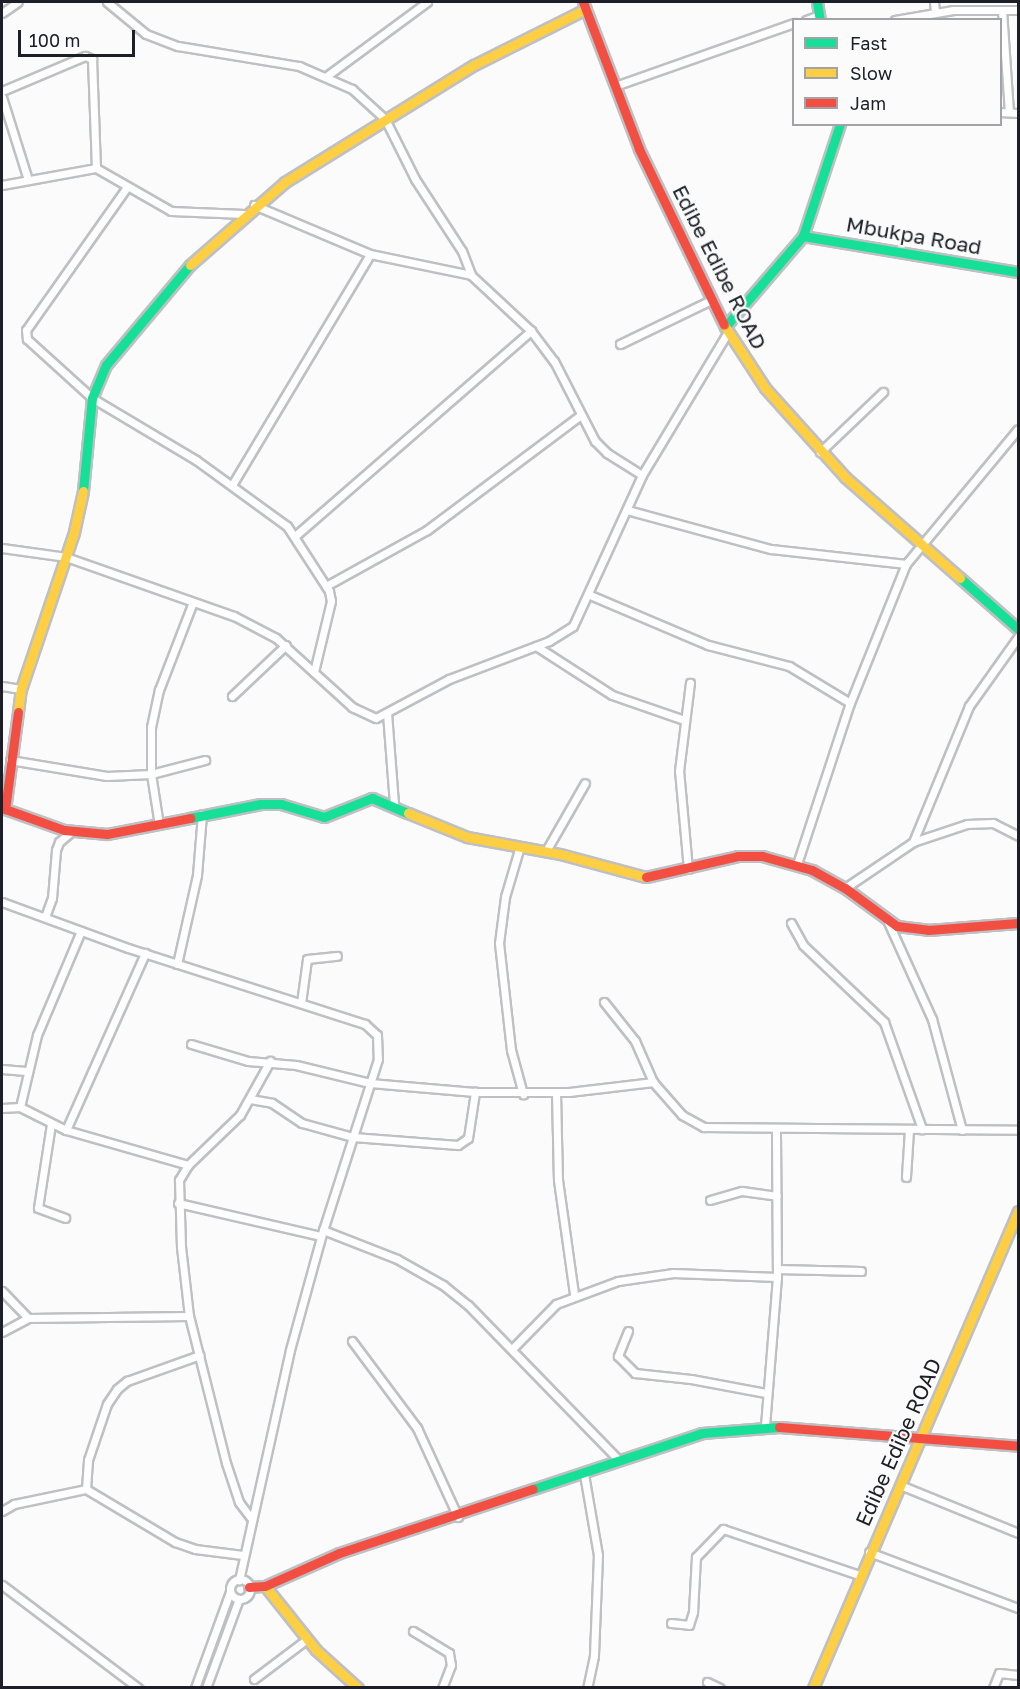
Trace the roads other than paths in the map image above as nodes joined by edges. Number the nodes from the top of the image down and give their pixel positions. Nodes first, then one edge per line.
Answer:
1 (18, 2) edge
2 (107, 2) edge
3 (427, 2) edge
4 (817, 2) edge
5 (934, 2) edge
6 (585, 5) edge
7 (1002, 10) junction
8 (1018, 10) edge
9 (935, 12) junction
10 (2, 13) edge
11 (820, 17) edge
12 (905, 18) edge
13 (792, 24) edge
14 (328, 75) junction
15 (615, 86) junction
16 (2, 91) edge
17 (2, 97) edge
18 (1005, 112) edge
19 (1018, 112) edge
20 (385, 119) junction
21 (839, 126) edge
22 (96, 168) junction
23 (28, 180) junction
24 (2, 185) edge
25 (127, 187) junction
26 (254, 205) junction
27 (244, 214) junction
28 (802, 236) junction
29 (370, 254) junction
30 (1018, 272) edge
31 (471, 275) junction
32 (711, 300) junction
33 (727, 330) junction
34 (531, 331) junction
35 (621, 344) dead end
36 (883, 392) dead end
37 (92, 398) junction
38 (581, 415) junction
39 (1018, 429) edge
40 (820, 452) junction
41 (642, 475) junction
42 (232, 485) junction
43 (627, 510) junction
44 (295, 536) junction
45 (920, 543) junction
46 (2, 548) edge
47 (66, 556) junction
48 (906, 564) junction
49 (326, 586) junction
50 (590, 595) junction
51 (193, 602) junction
52 (1018, 629) edge
53 (1018, 637) edge
54 (286, 645) junction
55 (536, 646) junction
56 (314, 672) junction
57 (690, 683) dead end
58 (2, 686) edge
59 (21, 689) junction
60 (232, 696) dead end
61 (850, 703) junction
62 (387, 713) junction
63 (684, 720) junction
64 (10, 760) junction
65 (206, 760) dead end
66 (151, 774) junction
67 (585, 783) dead end
68 (394, 804) junction
69 (3, 809) edge
70 (202, 814) junction
71 (159, 825) junction
72 (72, 831) junction
73 (1018, 836) edge
74 (913, 842) junction
75 (520, 846) junction
76 (546, 851) junction
77 (797, 864) junction
78 (688, 869) junction
79 (845, 888) junction
80 (2, 902) edge
81 (45, 917) junction
82 (888, 922) junction
83 (791, 923) dead end
84 (1018, 923) edge
85 (81, 931) junction
86 (145, 953) junction
87 (337, 956) dead end
88 (177, 964) junction
89 (604, 1002) dead end
90 (301, 1003) junction
91 (191, 1044) dead end
92 (270, 1061) junction
93 (2, 1069) edge
94 (26, 1071) junction
95 (653, 1082) junction
96 (370, 1083) junction
97 (475, 1092) junction
98 (556, 1093) junction
99 (523, 1094) junction
100 (250, 1099) junction
101 (20, 1107) junction
102 (2, 1108) edge
103 (51, 1124) junction
104 (776, 1128) junction
105 (909, 1129) junction
106 (922, 1129) junction
107 (66, 1130) junction
108 (962, 1130) junction
109 (1018, 1130) edge
110 (353, 1137) junction
111 (188, 1165) junction
112 (906, 1177) dead end
113 (777, 1196) junction
114 (710, 1200) dead end
115 (178, 1203) junction
116 (1018, 1211) edge
117 (65, 1218) dead end
118 (322, 1233) junction
119 (861, 1270) dead end
120 (777, 1273) junction
121 (2, 1291) edge
122 (574, 1294) junction
123 (189, 1316) junction
124 (28, 1318) junction
125 (2, 1332) edge
126 (628, 1332) dead end
127 (352, 1341) dead end
128 (512, 1349) junction
129 (200, 1355) junction
130 (766, 1393) junction
131 (765, 1426) junction
132 (921, 1438) junction
133 (1018, 1446) edge
134 (618, 1459) junction
135 (584, 1474) junction
136 (900, 1485) junction
137 (86, 1489) junction
138 (2, 1511) edge
139 (458, 1516) junction
140 (251, 1518) junction
141 (1018, 1533) edge
142 (869, 1551) junction
143 (243, 1555) junction
144 (859, 1575) junction
145 (239, 1580) junction
146 (2, 1585) edge
147 (265, 1586) junction
148 (249, 1587) junction
149 (230, 1592) junction
150 (239, 1599) junction
151 (1018, 1608) edge
152 (671, 1623) dead end
153 (413, 1631) dead end
154 (307, 1639) junction
155 (1018, 1676) edge
156 (254, 1678) dead end
157 (707, 1682) dead end
158 (816, 1686) edge
159 (357, 1687) edge
160 (138, 1688) edge
161 (195, 1688) edge
162 (206, 1688) edge
163 (442, 1688) edge
164 (587, 1688) edge
165 (720, 1688) edge
166 (993, 1688) edge

1 - 10 street
2 - 14 street
3 - 14 street
4 - 11 street
5 - 9 street
6 - 15 street, Edibe Edibe ROAD
6 - 20 street
7 - 8 street
7 - 9 street
7 - 18 street
9 - 12 street
13 - 15 street
14 - 20 street
15 - 32 street, Edibe Edibe ROAD
16 - 22 street
17 - 23 street
18 - 19 street
20 - 26 street
20 - 31 street
21 - 28 street
22 - 23 street
22 - 25 street
23 - 24 street
25 - 27 street
25 - 37 street
26 - 27 street
26 - 29 street
27 - 37 street
28 - 30 street, Mbukpa Road
28 - 33 street
29 - 31 street
29 - 42 street
31 - 34 street
32 - 33 street, Edibe Edibe ROAD
32 - 35 street
33 - 40 street, Edibe Edibe ROAD
33 - 41 street
34 - 38 street
34 - 44 street
36 - 40 street
37 - 42 street
37 - 47 street
38 - 41 street
38 - 49 street
39 - 45 street
40 - 45 street, Edibe Edibe ROAD
41 - 43 street
42 - 44 street
43 - 48 street
43 - 50 street
44 - 49 street
45 - 48 street
45 - 52 street, Edibe Edibe ROAD
46 - 47 street
47 - 51 street
47 - 59 street
48 - 61 street
49 - 56 street
50 - 55 street
50 - 61 street
51 - 54 street
51 - 66 street
53 - 74 street
54 - 56 street
54 - 60 street
55 - 62 street
55 - 63 street
56 - 62 street
57 - 63 street
58 - 59 street
59 - 64 street
61 - 77 street
62 - 68 street
63 - 78 street
64 - 66 street
64 - 69 street
65 - 66 street
66 - 71 street
67 - 76 street
68 - 70 street
68 - 75 street
69 - 72 street
70 - 71 street
70 - 88 street
71 - 72 street
72 - 81 street
73 - 74 street
74 - 79 street
75 - 76 street
75 - 99 street
76 - 78 street
77 - 78 street
77 - 79 street
79 - 82 street
80 - 81 street
81 - 85 street
82 - 84 street
82 - 108 street
83 - 106 street
85 - 86 street
85 - 94 street
86 - 88 street
86 - 107 street
87 - 90 street
88 - 90 street
89 - 95 street
90 - 96 street
91 - 92 street
92 - 96 street
92 - 100 street
93 - 94 street
94 - 101 street
95 - 98 street
95 - 104 street
96 - 97 street
96 - 110 street
97 - 99 street
97 - 110 street
98 - 99 street
98 - 122 street
100 - 110 street
100 - 111 street
101 - 102 street
101 - 103 street
103 - 107 street
103 - 117 street
104 - 105 street
104 - 113 street
105 - 106 street
105 - 112 street
106 - 108 street
107 - 111 street
108 - 109 street
110 - 118 street
111 - 115 street
113 - 114 street
113 - 120 street
115 - 118 street
115 - 123 street
116 - 132 street, Edibe Edibe ROAD
118 - 128 street
118 - 140 street
119 - 120 street
120 - 122 street
120 - 130 street
121 - 124 street
122 - 128 street
123 - 124 street
123 - 129 street
124 - 125 street
126 - 130 street
127 - 139 street
128 - 134 street
129 - 137 street
129 - 140 street
130 - 131 street
131 - 132 street
131 - 134 street
132 - 133 street
132 - 136 street, Edibe Edibe ROAD
134 - 135 street
135 - 139 street
135 - 164 street
136 - 141 street
136 - 142 street, Edibe Edibe ROAD
137 - 138 street
137 - 143 street
139 - 147 street
140 - 143 street
142 - 144 street, Edibe Edibe ROAD
142 - 151 street
143 - 145 street
144 - 152 street
144 - 158 street, Edibe Edibe ROAD
145 - 148 street
145 - 149 street
146 - 160 street
147 - 148 street
147 - 154 street
148 - 150 street
149 - 150 street
149 - 161 street
150 - 162 street
153 - 163 street
154 - 156 street
154 - 159 street
155 - 166 street
157 - 165 street

